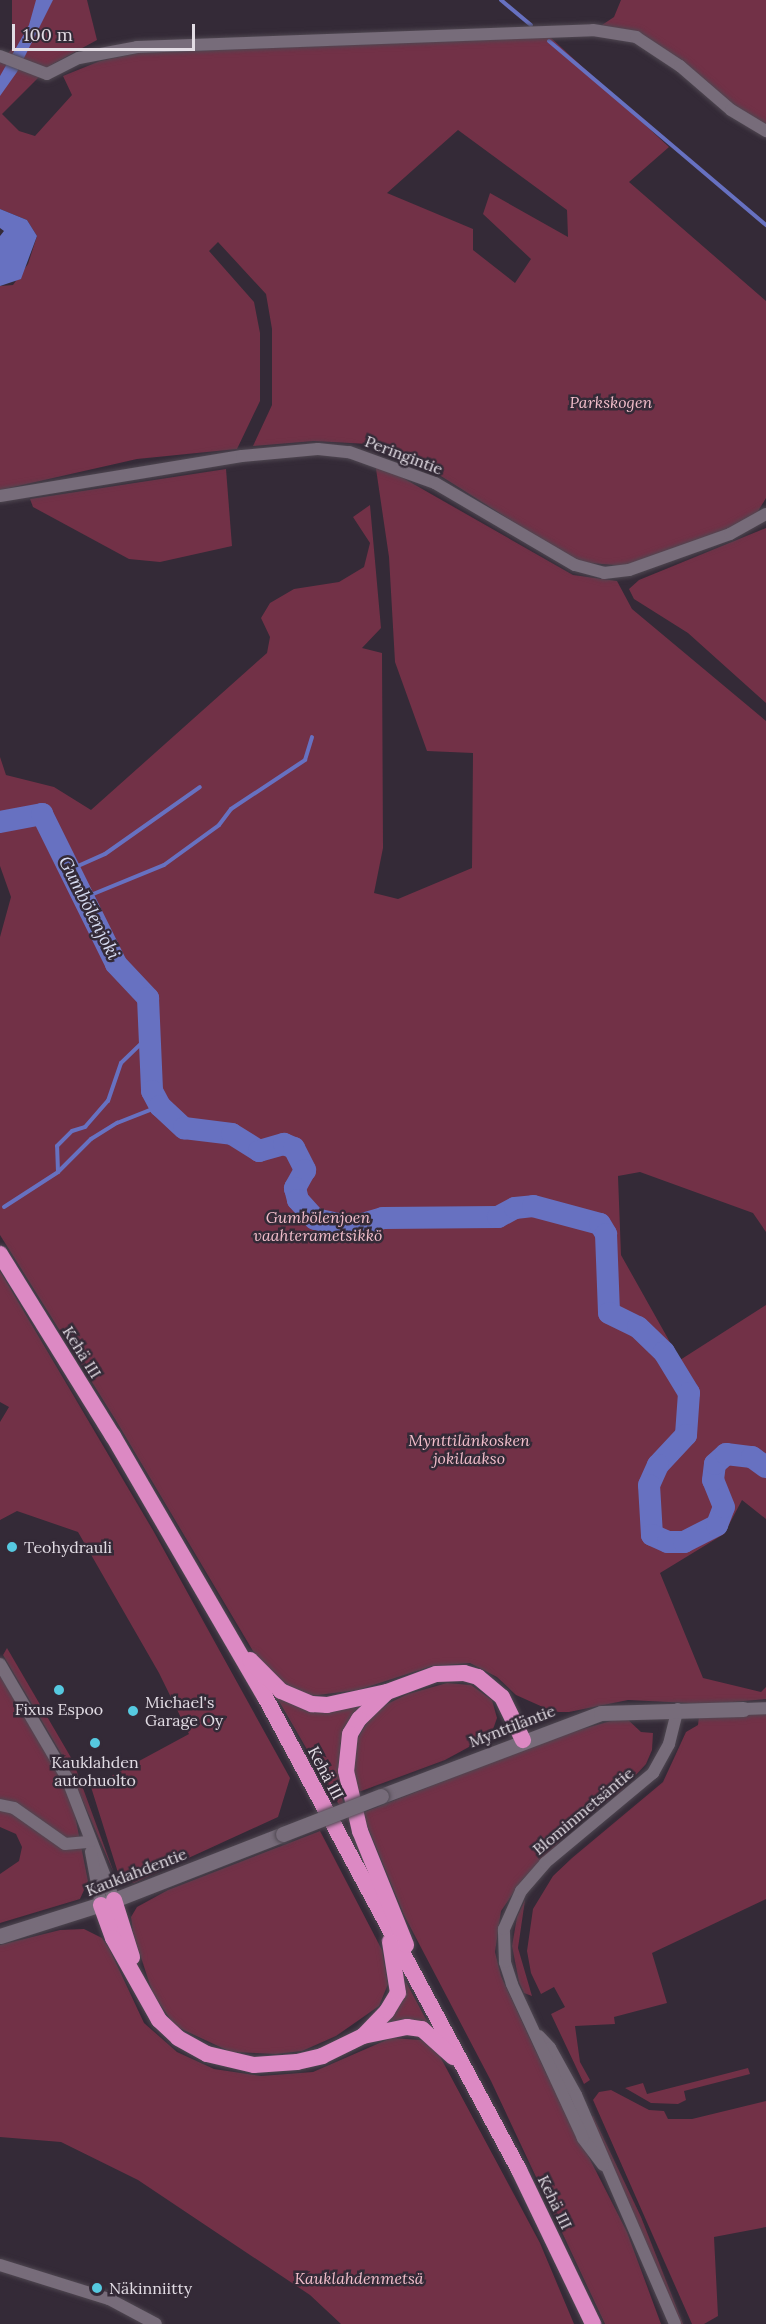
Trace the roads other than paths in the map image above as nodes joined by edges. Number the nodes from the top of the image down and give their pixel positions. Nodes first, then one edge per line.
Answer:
1 (3, 58) edge
2 (766, 131) edge
3 (0, 496) edge
4 (766, 514) edge
5 (0, 1254) edge
6 (234, 1645) junction
7 (0, 1664) edge
8 (387, 1692) junction
9 (766, 1708) edge
10 (678, 1709) junction
11 (743, 1709) joint
12 (523, 1740) junction
13 (0, 1805) edge
14 (282, 1834) joint
15 (90, 1842) junction
16 (108, 1903) junction
17 (386, 1921) junction
18 (0, 1936) edge
19 (412, 1969) junction
20 (363, 2036) junction
21 (468, 2073) junction
22 (0, 2265) edge
23 (662, 2301) junction
24 (156, 2324) edge
25 (594, 2324) edge
26 (667, 2324) edge
27 (675, 2324) edge

1 - 2 street
3 - 4 street, Peringintie
5 - 6 highway, Kehä III
6 - 8 highway
6 - 17 highway, Kehä III
7 - 15 street
8 - 12 highway
8 - 19 highway
9 - 11 street, Mynttiläntie
10 - 11 street, Mynttiläntie
10 - 12 street, Mynttiläntie
10 - 23 street, Blominmetsäntie
12 - 14 street, Mynttiläntie, bridge
13 - 15 street
14 - 16 street, Kauklahdentie
15 - 16 street
16 - 18 street, Kauklahdentie
16 - 20 highway
17 - 19 highway, Kehä III
17 - 20 highway
19 - 21 highway, Kehä III
20 - 21 highway
21 - 25 highway, Kehä III
22 - 24 street
23 - 26 street, Blominmetsäntie
23 - 27 street, Blominmetsäntie

